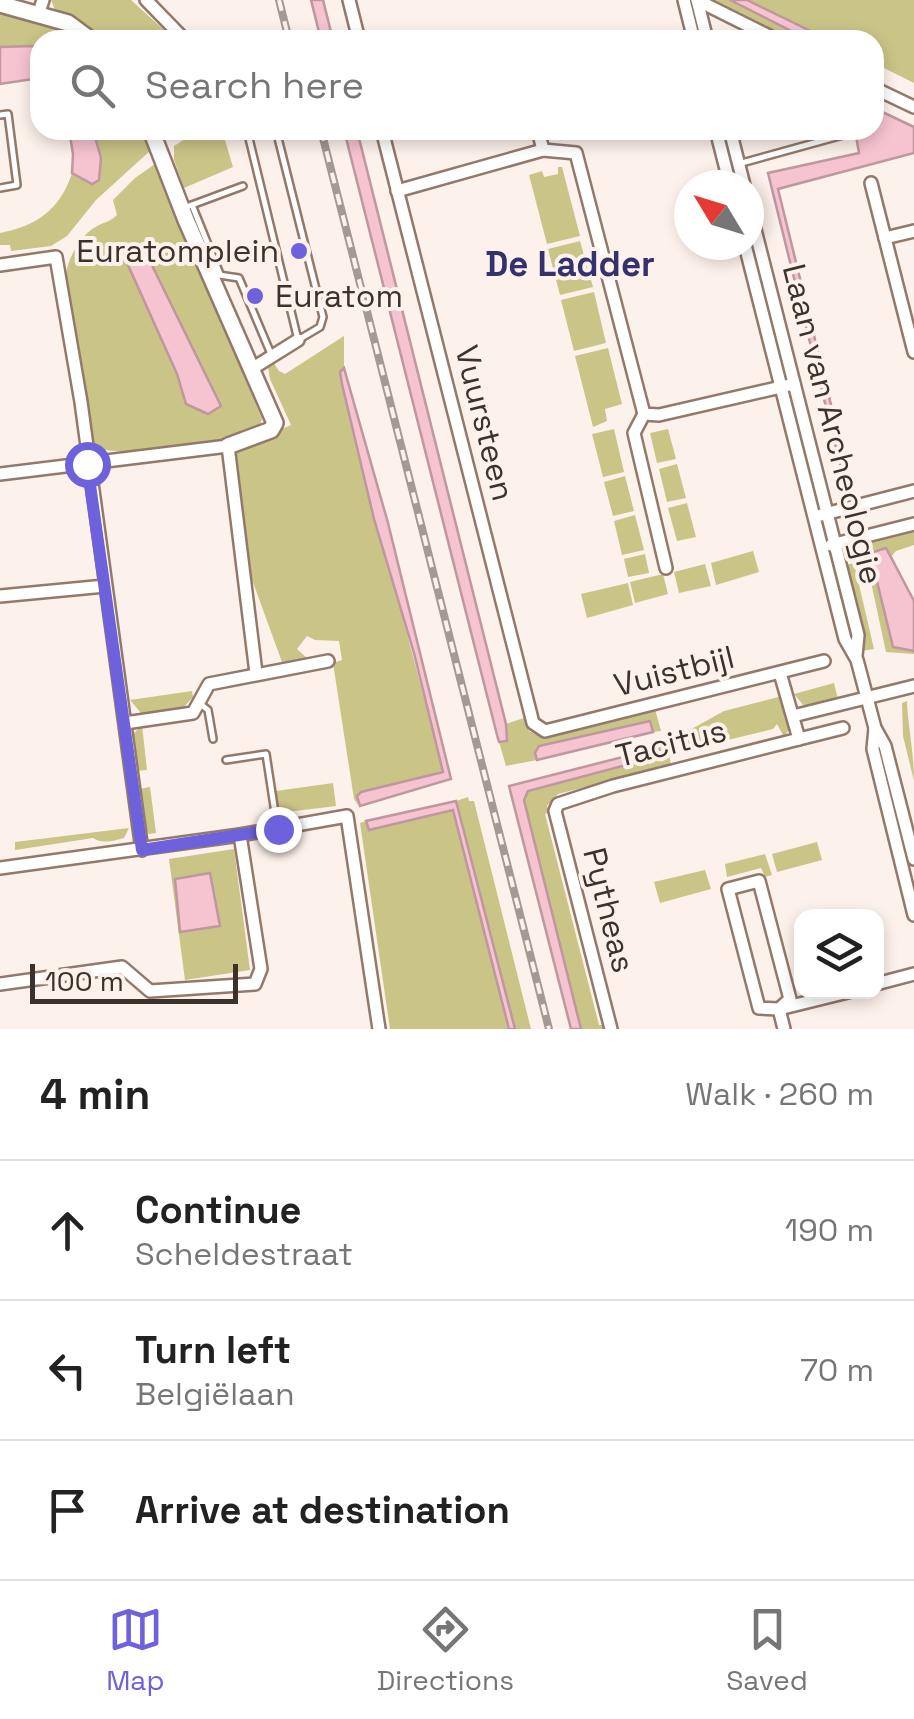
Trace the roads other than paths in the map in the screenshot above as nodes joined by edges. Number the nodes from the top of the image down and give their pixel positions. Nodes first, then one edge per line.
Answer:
1 (146, 0) edge
2 (350, 0) edge
3 (684, 0) edge
4 (697, 0) edge
5 (0, 4) edge
6 (41, 6) edge
7 (77, 30) edge
8 (175, 30) edge
9 (358, 30) edge
10 (692, 30) edge
11 (704, 30) edge
12 (758, 30) edge
13 (884, 93) edge
14 (914, 107) edge
15 (0, 115) edge
16 (160, 140) edge
17 (248, 140) edge
18 (278, 140) edge
19 (384, 140) edge
20 (540, 140) edge
21 (721, 140) edge
22 (731, 140) edge
23 (824, 140) edge
24 (542, 150) junction
25 (732, 165) junction
26 (732, 170) edge
27 (735, 170) edge
28 (871, 183) dead end
29 (243, 186) dead end
30 (0, 188) edge
31 (397, 191) junction
32 (187, 207) junction
33 (914, 231) edge
34 (885, 238) junction
35 (749, 260) edge
36 (763, 260) edge
37 (0, 266) edge
38 (215, 274) junction
39 (298, 340) junction
40 (914, 352) edge
41 (272, 356) junction
42 (250, 370) junction
43 (794, 384) junction
44 (780, 387) junction
45 (644, 414) junction
46 (228, 446) junction
47 (87, 464) junction
48 (0, 474) edge
49 (914, 491) edge
50 (820, 515) junction
51 (914, 524) edge
52 (828, 546) junction
53 (666, 568) dead end
54 (104, 586) junction
55 (0, 596) edge
56 (328, 660) dead end
57 (824, 661) dead end
58 (780, 672) junction
59 (256, 673) junction
60 (914, 686) edge
61 (867, 697) junction
62 (200, 703) junction
63 (793, 716) junction
64 (126, 723) junction
65 (843, 728) dead end
66 (875, 728) junction
67 (537, 729) joint
68 (213, 739) dead end
69 (800, 739) junction
70 (226, 760) dead end
71 (558, 804) joint
72 (278, 829) junction
73 (240, 836) junction
74 (142, 850) junction
75 (914, 860) edge
76 (0, 868) edge
77 (914, 915) edge
78 (914, 974) edge
79 (884, 982) edge
80 (0, 984) edge
81 (820, 999) edge
82 (779, 1009) junction
83 (379, 1029) edge
84 (611, 1029) edge
85 (784, 1029) edge

1 - 8 street
2 - 9 street
3 - 10 street
4 - 11 street
4 - 12 street
5 - 6 street
6 - 7 street
13 - 14 street
15 - 30 lane
16 - 32 street
17 - 39 lane
18 - 39 lane
19 - 31 street, Vuursteen
20 - 24 street
21 - 25 street
22 - 25 street
23 - 25 lane
24 - 31 street
24 - 45 street
25 - 26 street
25 - 27 street
28 - 34 street
29 - 32 lane
31 - 67 street, Vuursteen
32 - 38 street
33 - 34 street
34 - 40 street
35 - 44 street, Laan van Archeologie
36 - 43 street, Laan van Archeologie
37 - 47 street
38 - 41 lane
38 - 42 street
39 - 41 street
41 - 42 street
42 - 46 street
43 - 44 street
43 - 50 street, Laan van Archeologie
44 - 45 street
44 - 50 street, Laan van Archeologie
45 - 53 street
46 - 47 street
46 - 59 street
47 - 48 street
47 - 54 street
49 - 50 street
50 - 52 street, Laan van Archeologie
51 - 52 street
52 - 61 street, Laan van Archeologie
54 - 55 street
54 - 64 street
56 - 59 street
57 - 58 street, Vuistbijl
58 - 63 street
58 - 67 street, Vuistbijl
59 - 62 street
60 - 61 street
61 - 63 street
61 - 66 street, Laan van Archeologie
62 - 64 street
62 - 68 lane
63 - 69 street
64 - 74 street
65 - 69 street, Tacitus
66 - 75 street, Laan van Archeologie
66 - 77 street, Laan van Archeologie
69 - 71 street, Tacitus
70 - 72 lane
71 - 84 street, Pytheas
72 - 73 street
72 - 83 street
73 - 74 street
73 - 80 street
74 - 76 street
78 - 79 street
81 - 82 street
82 - 82 street
82 - 85 street

